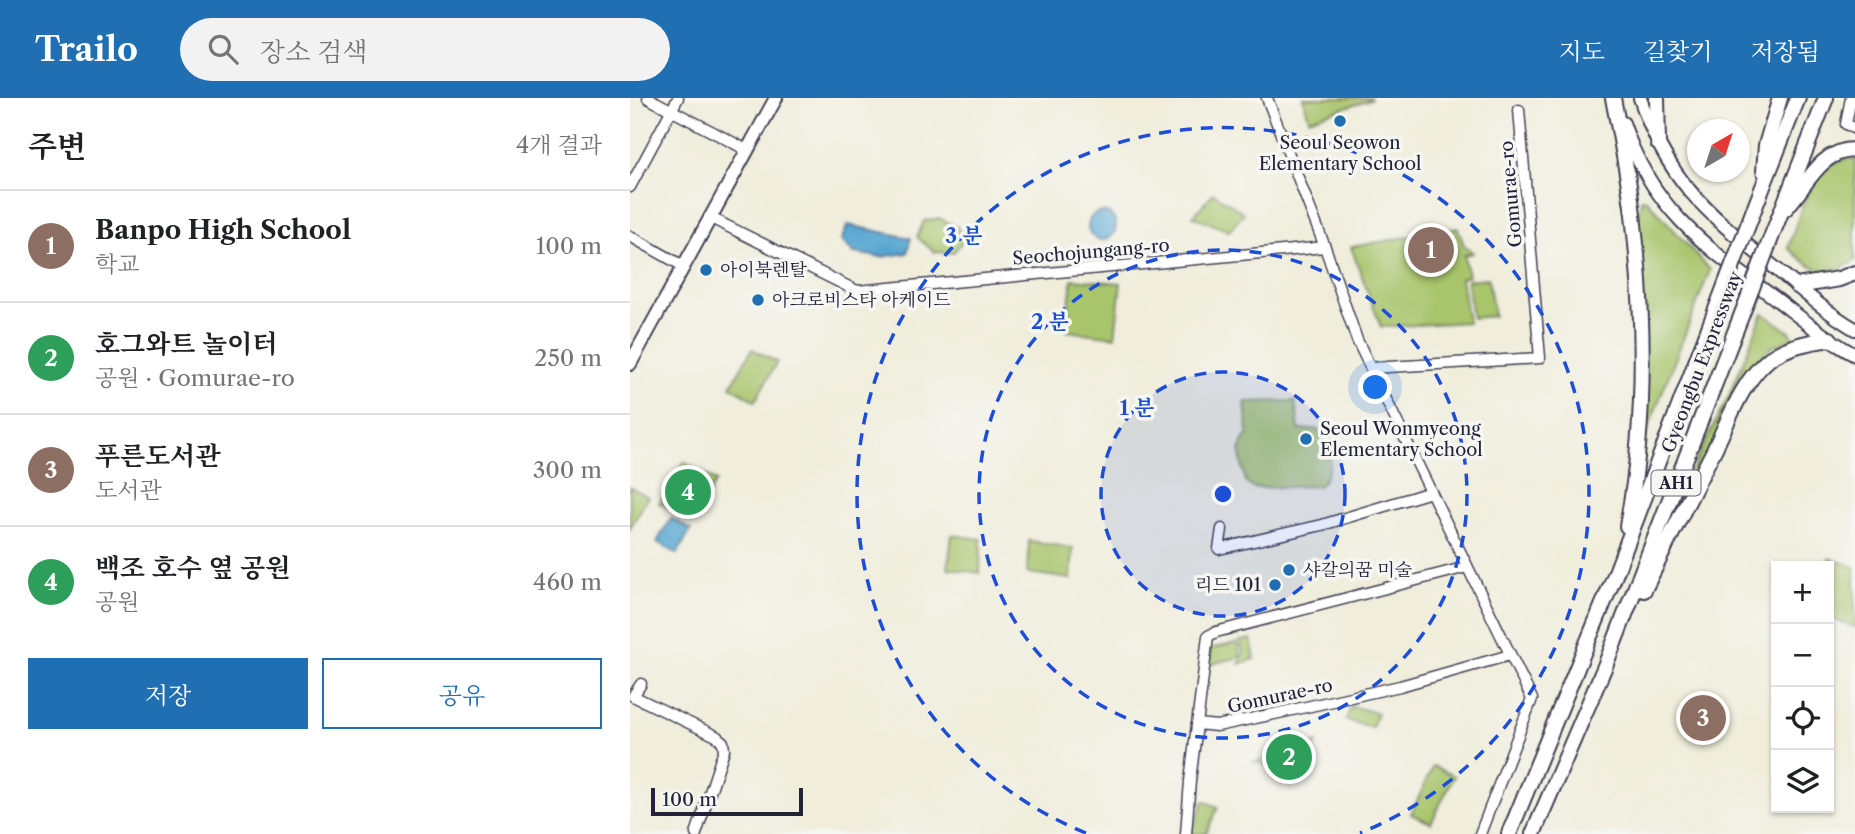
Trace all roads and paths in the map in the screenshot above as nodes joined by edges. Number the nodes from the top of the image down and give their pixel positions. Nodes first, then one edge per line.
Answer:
1 (649, 98) edge
2 (678, 98) edge
3 (776, 98) edge
4 (1267, 98) edge
5 (1614, 98) edge
6 (1640, 98) edge
7 (1657, 98) edge
8 (1780, 98) edge
9 (1798, 98) edge
10 (1826, 98) edge
11 (1851, 98) edge
12 (1518, 110) dead end
13 (671, 112) junction
14 (1850, 127) edge
15 (1658, 143) junction
16 (747, 150) junction
17 (1855, 150) edge
18 (1764, 184) junction
19 (630, 187) edge
20 (1779, 215) junction
21 (709, 217) junction
22 (630, 236) edge
23 (1325, 247) junction
24 (683, 266) junction
25 (1855, 273) edge
26 (1797, 286) junction
27 (1853, 325) edge
28 (1830, 340) junction
29 (1855, 355) edge
30 (631, 358) edge
31 (1371, 368) junction
32 (1431, 492) junction
33 (1222, 529) dead end
34 (1467, 567) junction
35 (1615, 575) junction
36 (1510, 655) junction
37 (1605, 666) junction
38 (641, 684) dead end
39 (631, 694) edge
40 (1197, 724) junction
41 (696, 834) edge
42 (1186, 834) edge
43 (1480, 834) edge
44 (1509, 834) edge
45 (1533, 834) edge

1 - 13 street
2 - 13 street
3 - 16 main road
4 - 23 street
5 - 28 main road
5 - 35 highway
6 - 15 main road
7 - 15 highway
8 - 18 highway
9 - 18 highway, Gyeongbu Expressway / AH1
10 - 20 highway, Gyeongbu Expressway / AH1
11 - 14 street
12 - 31 street, Gomurae-ro
13 - 16 street
13 - 19 street
15 - 26 main road
16 - 21 main road
17 - 20 highway
18 - 35 highway, Gyeongbu Expressway / AH1, bridge
20 - 37 highway, Gyeongbu Expressway / AH1, bridge
21 - 23 street, Seochojungang-ro
21 - 24 main road
22 - 24 street
23 - 31 street
24 - 30 main road
25 - 26 highway
26 - 27 main road
28 - 29 main road
28 - 37 highway
31 - 32 street
32 - 33 street
32 - 34 street
34 - 36 street
34 - 40 street, Gomurae-ro
35 - 44 highway, Gyeongbu Expressway / AH1
36 - 40 street, Gomurae-ro
36 - 43 street
37 - 45 highway, Gyeongbu Expressway / AH1
38 - 39 street
39 - 41 street
40 - 42 street

